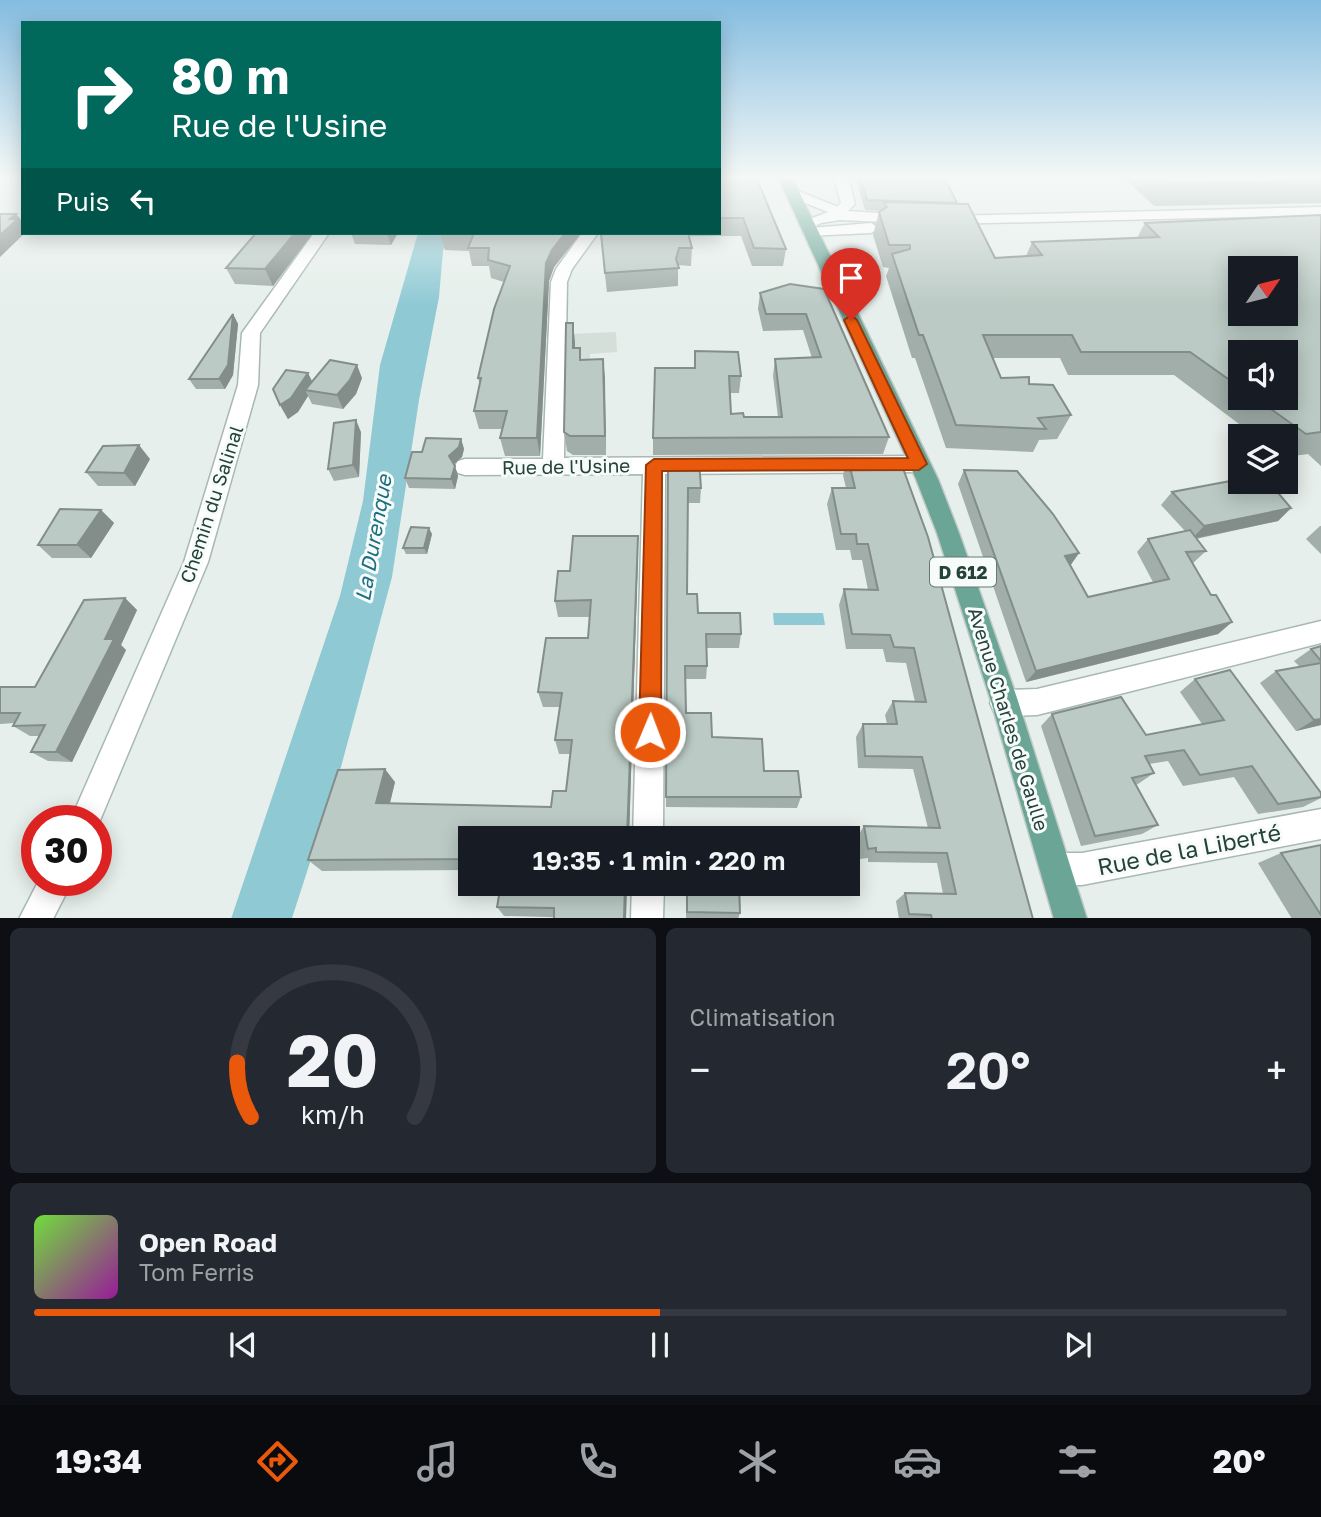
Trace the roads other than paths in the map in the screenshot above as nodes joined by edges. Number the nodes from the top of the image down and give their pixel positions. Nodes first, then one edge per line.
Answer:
1 (805, 220) edge
2 (818, 220) edge
3 (896, 220) edge
4 (1033, 220) edge
5 (1239, 220) edge
6 (930, 223) junction
7 (809, 229) junction
8 (320, 235) edge
9 (589, 235) edge
10 (919, 464) junction
11 (654, 465) junction
12 (465, 467) dead end
13 (552, 467) junction
14 (1321, 632) edge
15 (1219, 658) junction
16 (1236, 681) edge
17 (1004, 703) junction
18 (92, 805) edge
19 (1321, 824) edge
20 (649, 826) edge
21 (1056, 869) junction
22 (48, 896) edge
23 (648, 896) edge
24 (36, 918) edge
25 (647, 918) edge
26 (1071, 918) edge

1 - 7 main road, Avenue Charles de Gaulle / D 612
2 - 7 street
3 - 6 street
4 - 6 street
5 - 6 street
6 - 7 street
7 - 10 main road, Avenue Charles de Gaulle / D 612
8 - 18 street, Chemin du Salinal
9 - 13 street
10 - 11 street, Rue de l'Usine
10 - 17 main road, Avenue Charles de Gaulle / D 612
11 - 13 street, Rue de l'Usine
11 - 20 street
12 - 13 street, Rue de l'Usine
14 - 15 street
15 - 16 street
15 - 17 street
17 - 21 main road, Avenue Charles de Gaulle / D 612
19 - 21 street, Rue de la Liberté
21 - 26 main road, Avenue Charles de Gaulle / D 612
22 - 24 street
23 - 25 street

